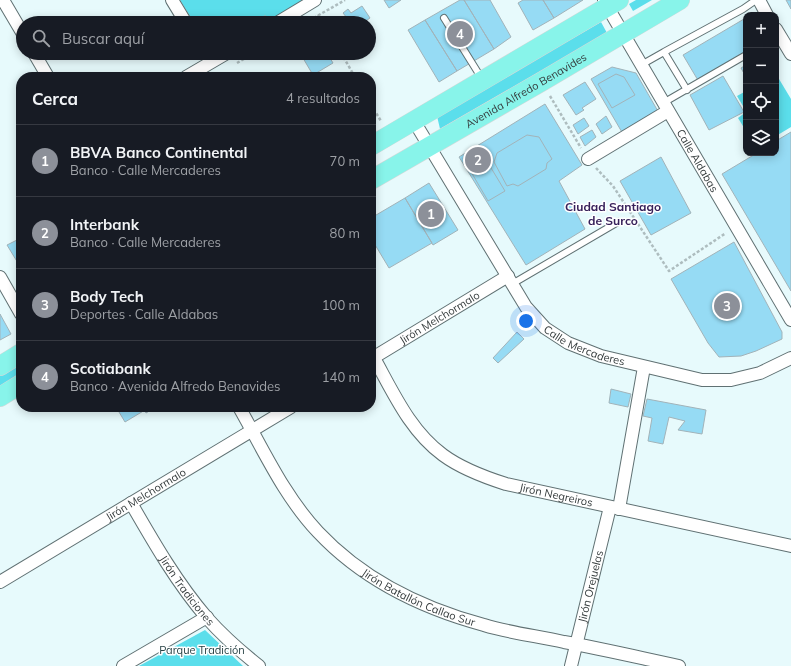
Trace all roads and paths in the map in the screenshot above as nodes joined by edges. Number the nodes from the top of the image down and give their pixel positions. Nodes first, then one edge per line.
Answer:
1 (3, 0) edge
2 (172, 0) edge
3 (315, 0) edge
4 (345, 0) edge
5 (680, 0) edge
6 (757, 0) edge
7 (610, 2) edge
8 (766, 12) edge
9 (182, 16) edge
10 (289, 16) edge
11 (317, 16) edge
12 (444, 18) dead end
13 (16, 22) edge
14 (623, 33) junction
15 (779, 37) edge
16 (664, 52) junction
17 (791, 54) edge
18 (743, 57) edge
19 (38, 60) edge
20 (205, 60) edge
21 (345, 60) edge
22 (641, 64) junction
23 (45, 72) edge
24 (192, 72) edge
25 (352, 72) edge
26 (483, 80) junction
27 (541, 82) junction
28 (687, 90) junction
29 (666, 107) junction
30 (414, 121) junction
31 (376, 143) edge
32 (429, 146) junction
33 (588, 159) junction
34 (376, 177) edge
35 (618, 222) dead end
36 (736, 227) junction
37 (0, 277) edge
38 (510, 280) junction
39 (16, 305) edge
40 (791, 320) edge
41 (16, 356) edge
42 (376, 356) edge
43 (791, 358) edge
44 (376, 363) edge
45 (0, 366) edge
46 (644, 367) junction
47 (16, 387) edge
48 (0, 397) edge
49 (242, 412) edge
50 (283, 412) edge
51 (252, 430) junction
52 (131, 503) junction
53 (615, 508) junction
54 (791, 546) edge
55 (0, 582) edge
56 (207, 617) junction
57 (577, 644) junction
58 (123, 666) edge
59 (259, 666) edge
60 (571, 666) edge
61 (679, 666) edge

1 - 13 street
2 - 9 street
3 - 10 street
4 - 11 path
5 - 14 main road, Avenida Alfredo Benavides
6 - 8 street
6 - 16 lane
7 - 14 street, Calle Aldabas
7 - 26 main road
12 - 26 lane
14 - 22 street, Calle Aldabas
14 - 27 main road, Avenida Alfredo Benavides
15 - 17 street
16 - 22 lane
16 - 28 lane
18 - 28 lane
19 - 23 street
20 - 24 street
21 - 25 path
22 - 29 street, Calle Aldabas
26 - 30 main road
27 - 32 main road, Avenida Alfredo Benavides
27 - 33 path
28 - 29 lane
29 - 33 street
29 - 36 street, Calle Aldabas
30 - 31 main road
30 - 32 street, Calle Mercaderes
32 - 34 main road, Avenida Alfredo Benavides
32 - 38 street, Calle Mercaderes
33 - 36 path
35 - 38 lane
36 - 40 street, Calle Aldabas
37 - 39 street
38 - 42 street, Jirón Melchormalo
38 - 46 street, Calle Mercaderes
41 - 45 main road
43 - 46 street, Calle Mercaderes
44 - 53 street, Jirón Negreiros
46 - 53 street, Jirón Orejuelas
47 - 48 main road
49 - 51 street, Jirón Batallón Callao Sur
50 - 51 street, Jirón Melchormalo
51 - 52 street, Jirón Melchormalo
51 - 57 street, Jirón Batallón Callao Sur
52 - 55 street, Jirón Melchormalo
52 - 56 street, Jirón Tradiciones
53 - 54 street, Jirón Negreiros
53 - 57 street, Jirón Orejuelas
56 - 58 street
56 - 59 street, Jirón Tradiciones
57 - 60 street, Jirón Orejuelas
57 - 61 street, Jirón Batallón Callao Sur

